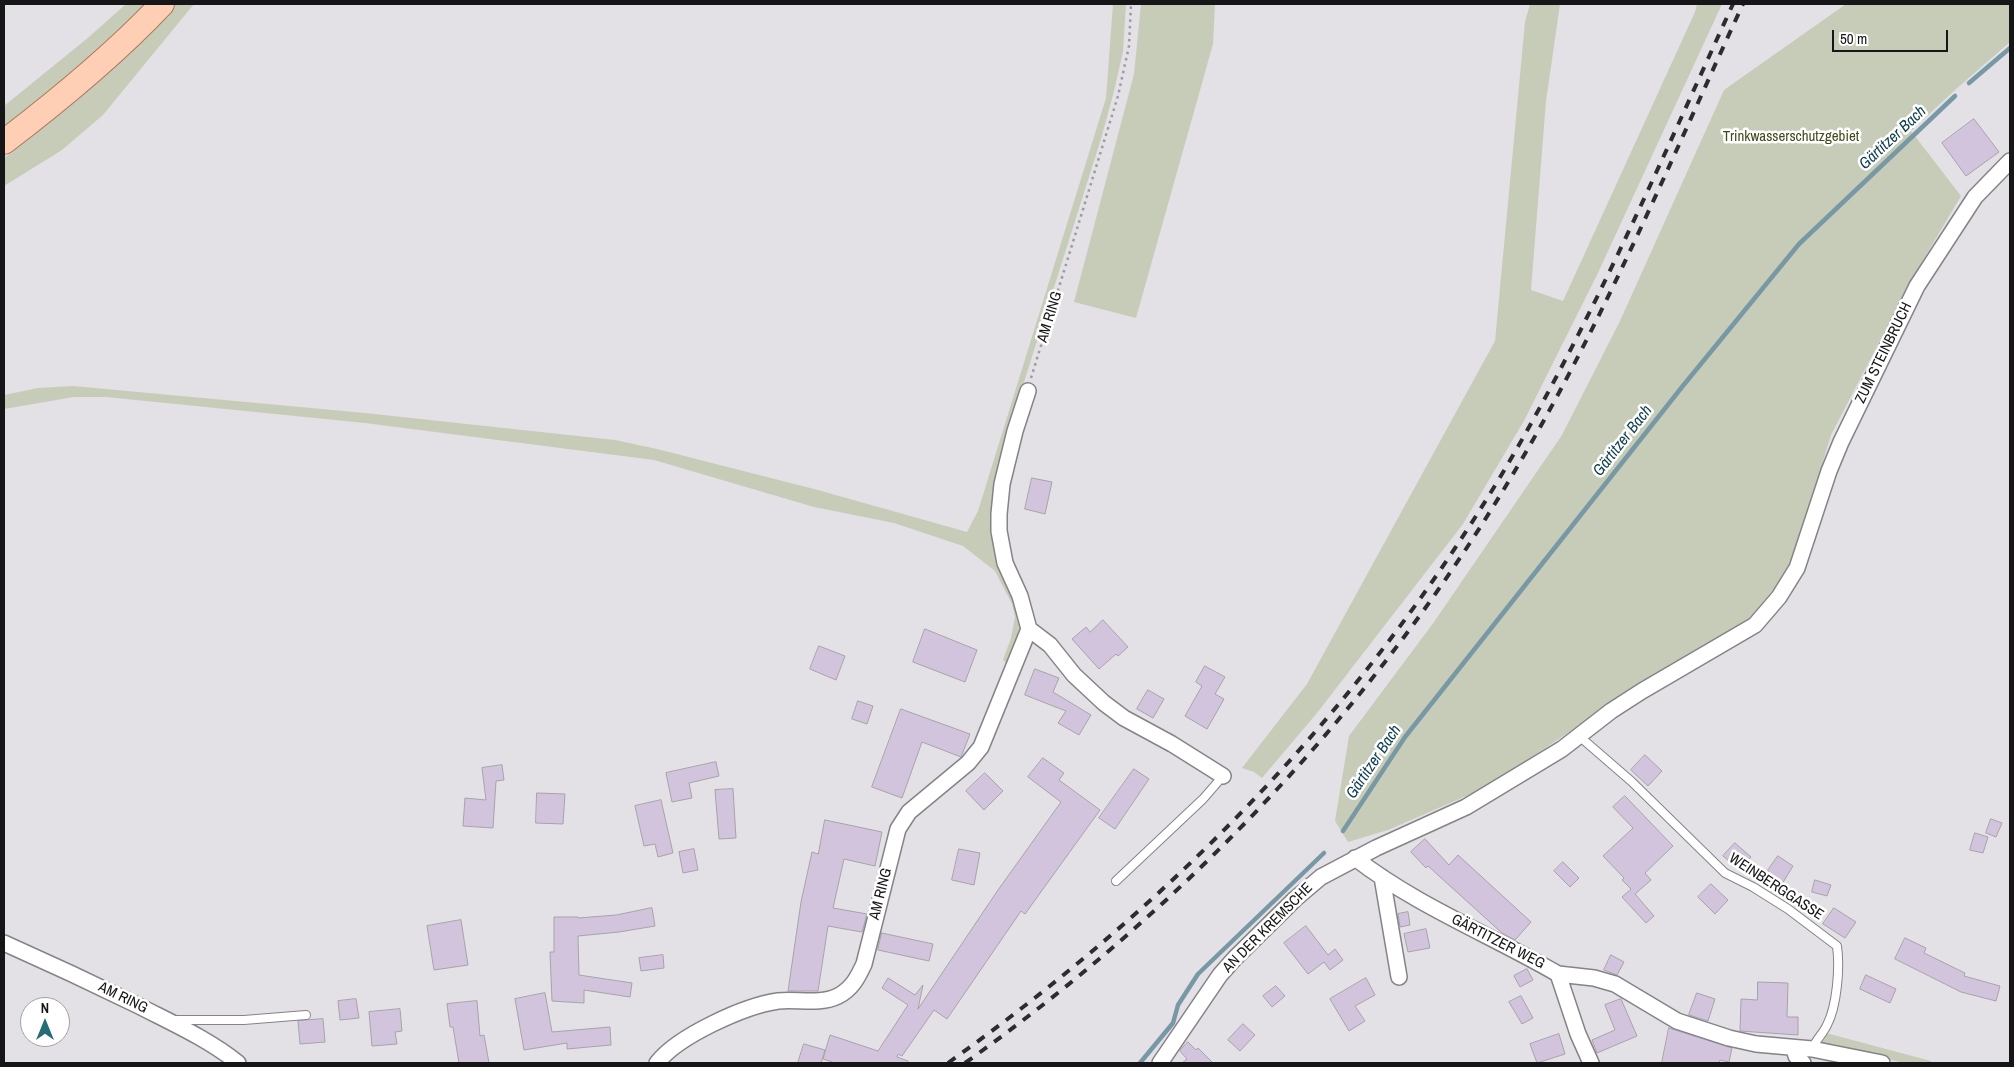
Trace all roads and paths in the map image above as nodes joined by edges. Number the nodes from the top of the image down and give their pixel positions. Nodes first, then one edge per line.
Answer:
1 (162, 4) edge
2 (1131, 4) edge
3 (4, 142) edge
4 (2010, 161) edge
5 (1028, 391) joint
6 (1029, 629) junction
7 (1579, 736) junction
8 (1223, 776) joint
9 (1355, 858) junction
10 (1382, 877) junction
11 (1116, 881) dead end
12 (4, 943) edge
13 (1558, 974) junction
14 (1400, 977) dead end
15 (306, 1015) dead end
16 (166, 1020) junction
17 (1794, 1048) junction
18 (1812, 1049) junction
19 (238, 1063) edge
20 (657, 1063) edge
21 (1160, 1063) edge
22 (1591, 1063) edge
23 (1803, 1063) edge
24 (1882, 1063) edge

1 - 3 main road
2 - 5 path, AM RING
4 - 7 street, ZUM STEINBRUCH
5 - 6 street
6 - 8 street
6 - 20 street, AM RING
7 - 9 street, AN DER KREMSCHE
7 - 18 lane, WEINBERGGASSE
8 - 11 lane
9 - 10 street, GÄRTITZER WEG
9 - 21 street, AN DER KREMSCHE
10 - 13 street, GÄRTITZER WEG
10 - 14 street
12 - 16 street, AM RING
13 - 17 street
13 - 22 street, GÄRTITZER WEG
15 - 16 lane
16 - 19 street, AM RING
17 - 18 street
17 - 23 street
18 - 24 street

